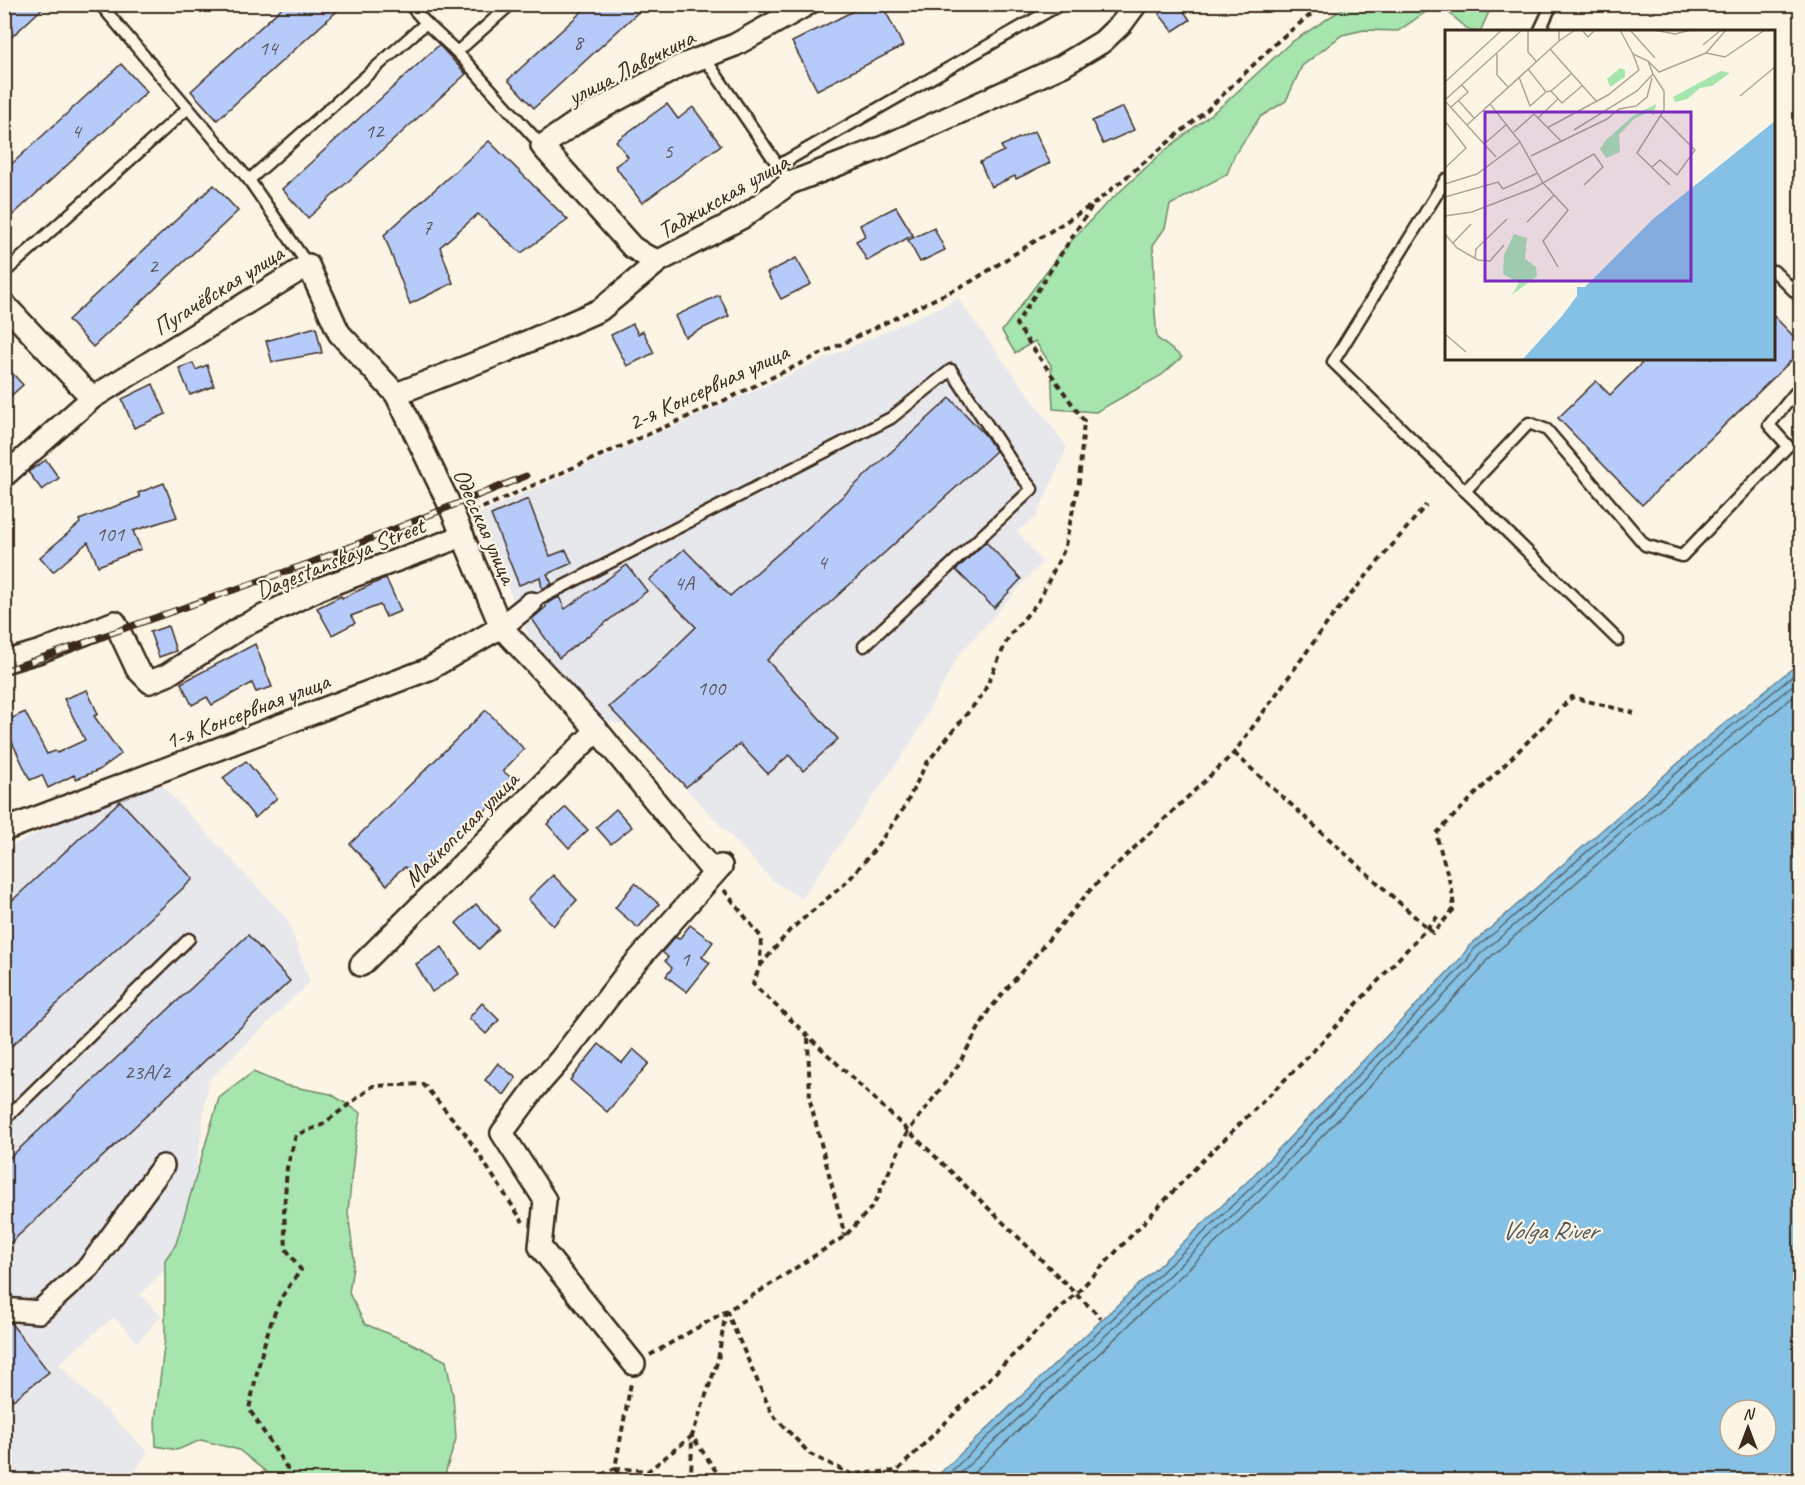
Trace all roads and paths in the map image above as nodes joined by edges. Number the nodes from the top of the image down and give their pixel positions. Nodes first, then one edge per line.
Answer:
1 (100, 4) edge
2 (409, 4) edge
3 (511, 4) edge
4 (808, 4) edge
5 (1061, 4) edge
6 (1136, 4) edge
7 (1324, 4) edge
8 (1552, 4) edge
9 (426, 23) junction
10 (1540, 30) edge
11 (457, 52) junction
12 (704, 57) junction
13 (188, 108) junction
14 (542, 146) junction
15 (784, 174) junction
16 (249, 180) junction
17 (1445, 180) edge
18 (1095, 203) junction
19 (659, 261) junction
20 (308, 265) junction
21 (4, 273) edge
22 (1775, 273) edge
23 (1800, 297) edge
24 (4, 303) edge
25 (339, 333) joint
26 (1800, 387) edge
27 (396, 394) junction
28 (92, 398) junction
29 (4, 476) edge
30 (1465, 490) junction
31 (1426, 505) dead end
32 (459, 528) junction
33 (531, 603) joint
34 (501, 627) junction
35 (1618, 640) dead end
36 (864, 646) dead end
37 (4, 662) edge
38 (1634, 713) dead end
39 (597, 730) junction
40 (1234, 753) junction
41 (4, 830) edge
42 (712, 875) junction
43 (1439, 915) dead end
44 (189, 939) dead end
45 (361, 965) dead end
46 (760, 966) junction
47 (808, 1037) junction
48 (4, 1120) edge
49 (163, 1166) dead end
50 (845, 1236) junction
51 (540, 1247) junction
52 (1076, 1294) junction
53 (4, 1309) edge
54 (726, 1310) junction
55 (1101, 1318) dead end
56 (634, 1364) junction
57 (692, 1436) junction
58 (615, 1468) junction
59 (285, 1480) edge
60 (592, 1480) edge
61 (621, 1480) edge
62 (691, 1480) edge
63 (722, 1480) edge

1 - 13 lane
2 - 9 lane
3 - 11 lane
4 - 12 street, улица Лавочкина
5 - 15 lane
6 - 15 street, Таджикская улица
7 - 18 path
8 - 10 lane
9 - 11 lane
9 - 16 lane
11 - 14 lane
12 - 14 street, улица Лавочкина
12 - 15 lane
13 - 16 lane
13 - 21 lane
14 - 19 street
15 - 19 street, Таджикская улица
16 - 20 lane
17 - 30 lane
18 - 32 path, 2-я Консервная улица
18 - 46 path
19 - 27 street, Таджикская улица
20 - 25 street, Пугачёвская улица
20 - 28 street, Пугачёвская улица
22 - 23 lane
24 - 28 street
25 - 27 street, Одесская улица
26 - 30 lane
27 - 32 street, Одесская улица
28 - 29 street, Пугачёвская улица
30 - 35 lane
31 - 40 path
32 - 34 street, Одесская улица
32 - 37 street, Dagestanskaya Street
33 - 34 street, 1-я Консервная улица
33 - 36 lane
34 - 39 street, Одесская улица
34 - 41 street, 1-я Консервная улица
38 - 40 path
39 - 42 street, Одесская улица
39 - 45 street, Майкопская улица
40 - 50 path
42 - 46 path
42 - 51 street
43 - 52 path
44 - 48 lane
46 - 47 path
47 - 50 path
47 - 52 path
49 - 53 street
50 - 54 path
51 - 56 street
51 - 59 path
52 - 54 path
52 - 55 path
54 - 56 path
54 - 57 path
56 - 58 path
57 - 58 path
57 - 62 path
57 - 63 path
58 - 60 path
58 - 61 path

